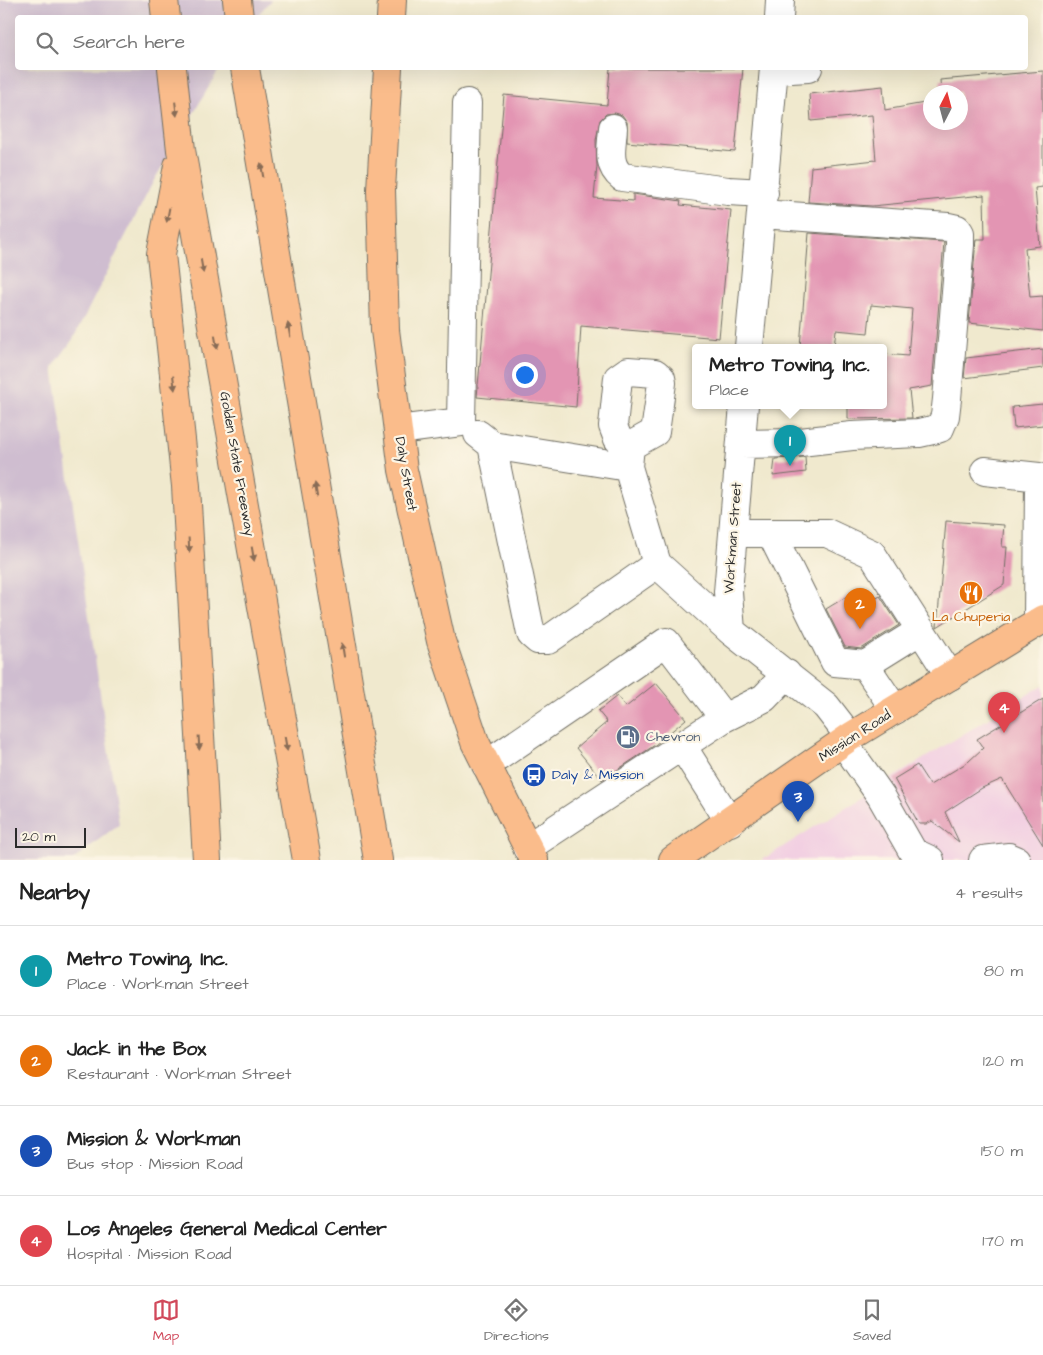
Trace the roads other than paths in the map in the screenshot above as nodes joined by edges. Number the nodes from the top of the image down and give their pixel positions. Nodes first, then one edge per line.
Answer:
1 (164, 0) edge
2 (237, 0) edge
3 (392, 0) edge
4 (780, 0) edge
5 (166, 15) edge
6 (239, 15) edge
7 (391, 15) edge
8 (779, 15) edge
9 (172, 70) edge
10 (388, 70) edge
11 (774, 70) edge
12 (247, 78) edge
13 (467, 103) dead end
14 (614, 128) dead end
15 (181, 150) junction
16 (762, 204) junction
17 (749, 344) edge
18 (744, 409) edge
19 (460, 422) junction
20 (398, 430) junction
21 (741, 444) junction
22 (492, 445) junction
23 (985, 471) dead end
24 (733, 533) junction
25 (771, 533) junction
26 (656, 564) junction
27 (1040, 621) edge
28 (921, 630) junction
29 (731, 631) junction
30 (865, 665) junction
31 (786, 674) junction
32 (950, 676) junction
33 (350, 698) junction
34 (895, 710) junction
35 (724, 718) junction
36 (847, 740) junction
37 (682, 746) junction
38 (486, 765) junction
39 (730, 822) junction
40 (530, 854) edge
41 (919, 857) edge
42 (207, 860) edge
43 (307, 860) edge
44 (378, 860) edge
45 (397, 860) edge
46 (673, 860) edge
47 (983, 860) edge
48 (1016, 860) edge

1 - 5 main road
2 - 6 main road
3 - 7 main road
4 - 8 street
9 -> 15 main road, Golden State Freeway
10 - 20 main road, Daly Street
11 - 16 street
33 -> 12 main road
13 - 19 street
14 - 16 street
15 -> 42 main road
15 -> 43 main road, Golden State Freeway
16 - 17 street
16 - 21 street
18 - 21 street, Workman Street
19 - 20 street
19 - 22 street
20 - 38 main road, Daly Street
21 - 24 street, Workman Street
22 - 26 street
22 - 26 street
23 - 27 street
24 - 25 street
24 - 29 street, Workman Street
25 - 28 street
25 - 30 street
26 - 29 street
27 - 32 main road, Mission Road
28 - 30 street
28 - 32 street
29 - 31 street
30 - 34 street
31 - 35 street
31 - 36 street
32 - 34 main road, Mission Road
33 - 44 main road
33 - 45 main road
34 - 36 main road, Mission Road
35 - 37 street
35 - 38 street
36 - 39 main road, Mission Road
36 - 41 street
37 - 39 street
37 - 40 street
38 - 40 main road, Daly Street
39 - 46 main road, Mission Road
47 - 48 street

